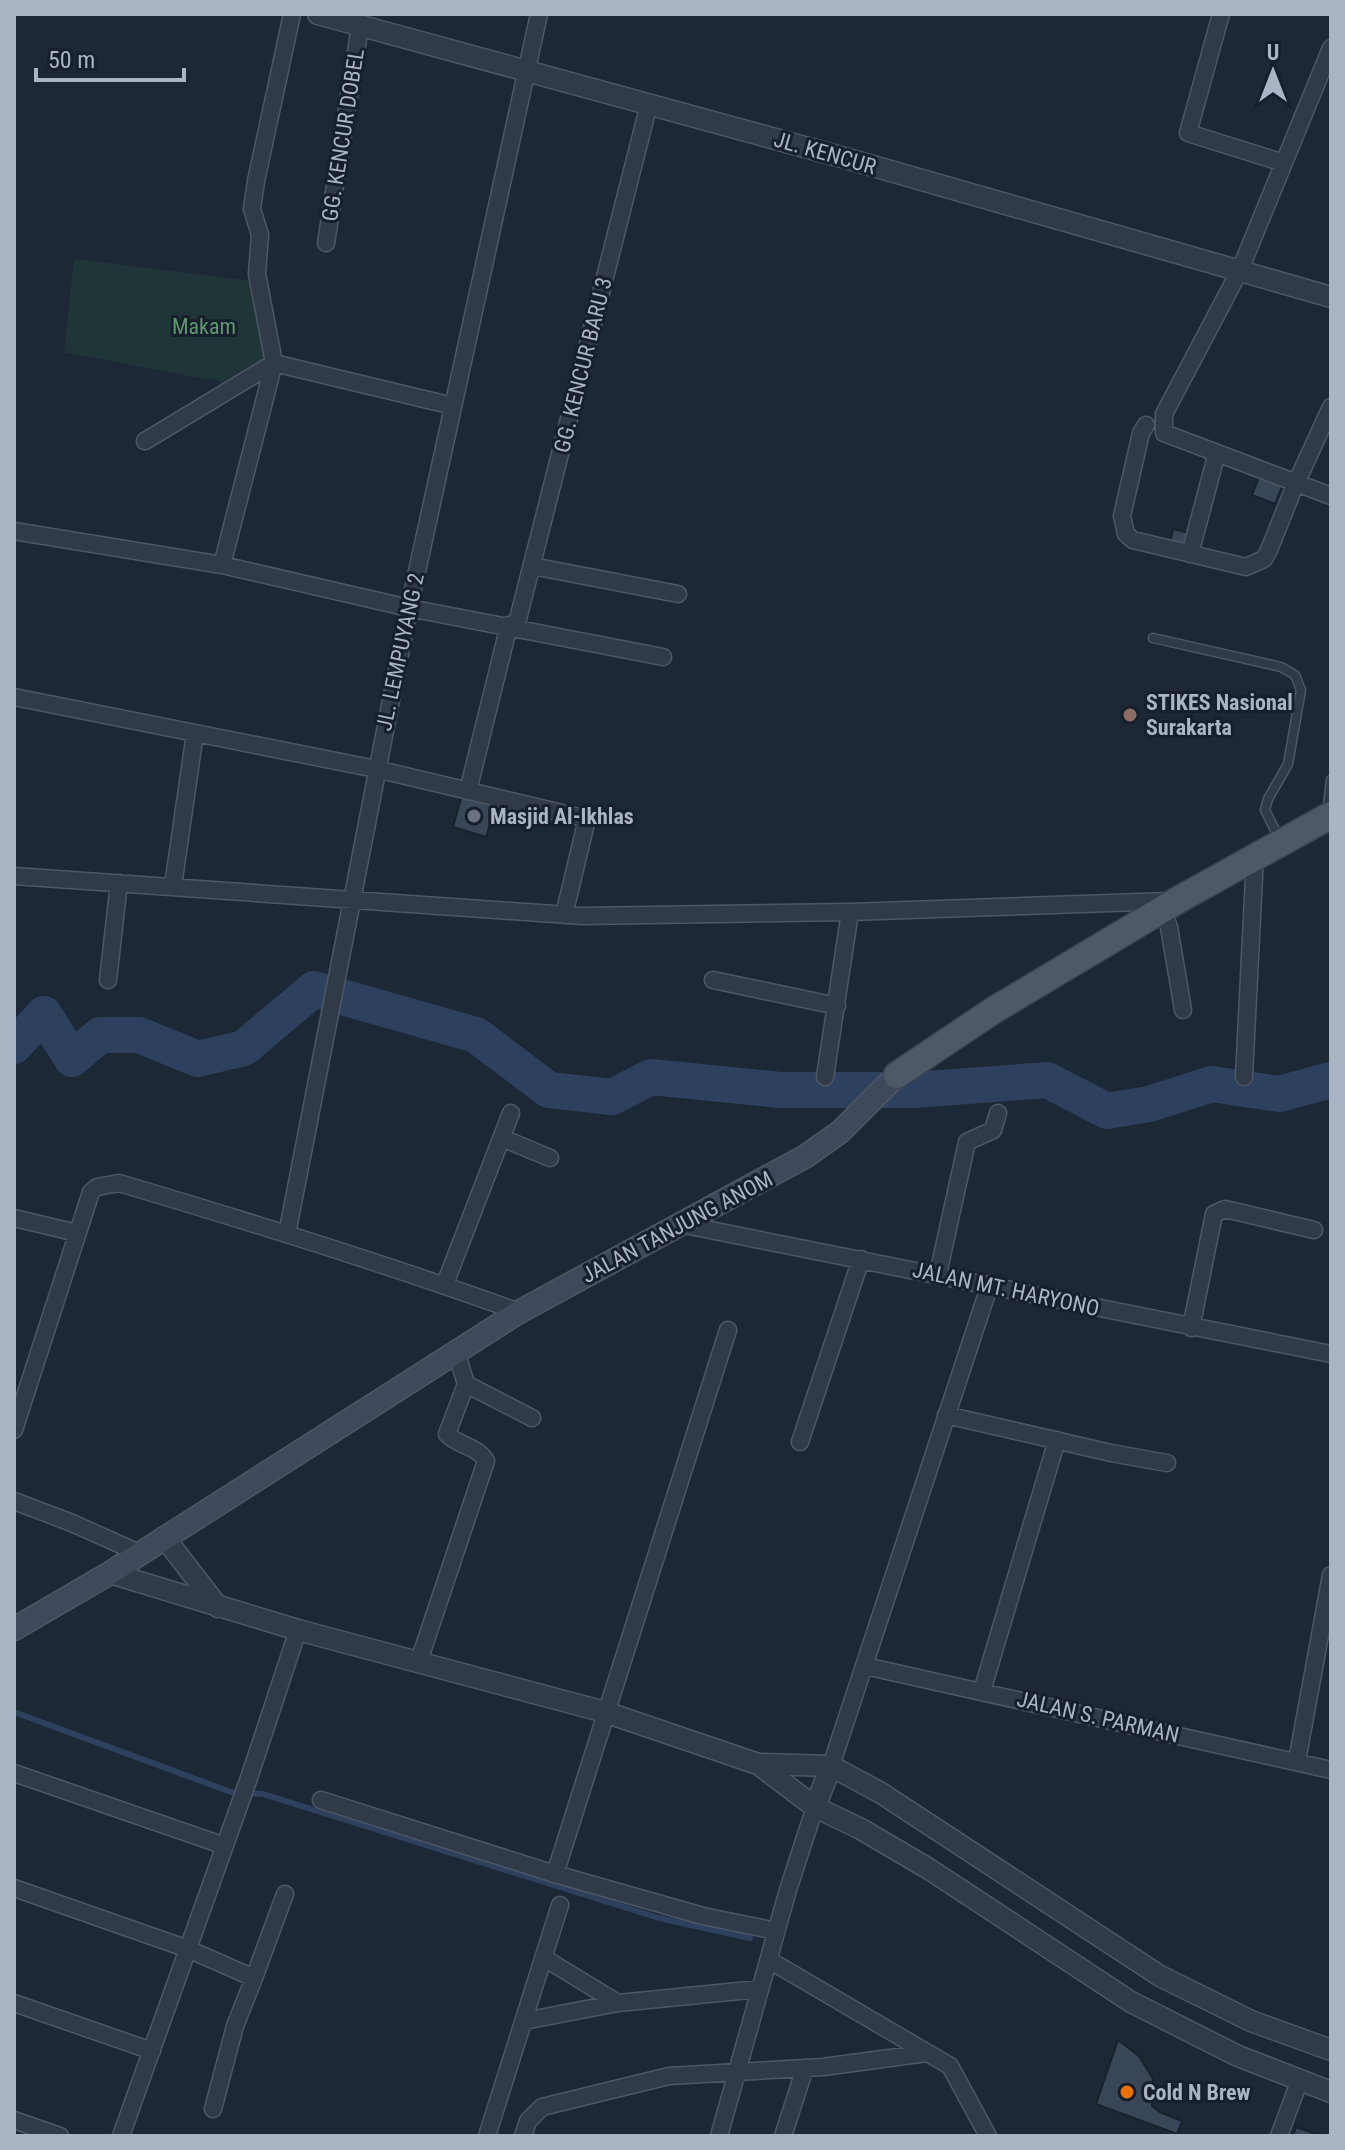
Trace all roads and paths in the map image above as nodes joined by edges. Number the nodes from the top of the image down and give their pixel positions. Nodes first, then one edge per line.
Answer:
1 (292, 14) edge
2 (318, 14) edge
3 (539, 14) edge
4 (1221, 14) edge
5 (360, 26) junction
6 (1331, 48) edge
7 (525, 73) junction
8 (649, 104) junction
9 (1284, 163) junction
10 (326, 243) dead end
11 (1240, 270) junction
12 (1331, 297) edge
13 (274, 363) junction
14 (453, 406) junction
15 (1331, 407) edge
16 (1146, 425) dead end
17 (145, 441) dead end
18 (1215, 460) dead end
19 (1296, 483) junction
20 (1331, 496) edge
21 (14, 531) edge
22 (1190, 554) junction
23 (222, 565) junction
24 (532, 566) junction
25 (678, 594) dead end
26 (409, 608) junction
27 (512, 626) junction
28 (1153, 638) dead end
29 (663, 657) dead end
30 (14, 697) edge
31 (195, 733) junction
32 (376, 769) junction
33 (1331, 780) edge
34 (468, 791) junction
35 (1329, 816) edge
36 (1281, 842) junction
37 (1255, 857) junction
38 (14, 876) edge
39 (119, 883) junction
40 (173, 886) junction
41 (351, 900) junction
42 (1170, 905) junction
43 (850, 912) junction
44 (564, 915) junction
45 (108, 980) dead end
46 (713, 980) dead end
47 (837, 1006) junction
48 (1183, 1010) dead end
49 (897, 1075) joint
50 (825, 1077) dead end
51 (1244, 1077) dead end
52 (511, 1113) dead end
53 (998, 1113) dead end
54 (502, 1138) junction
55 (550, 1158) dead end
56 (14, 1218) edge
57 (680, 1224) junction
58 (1314, 1230) dead end
59 (77, 1233) junction
60 (287, 1234) junction
61 (861, 1259) junction
62 (938, 1274) junction
63 (445, 1284) junction
64 (990, 1284) junction
65 (519, 1312) junction
66 (1191, 1328) junction
67 (728, 1330) dead end
68 (456, 1351) junction
69 (1331, 1354) edge
70 (14, 1372) edge
71 (30, 1379) junction
72 (466, 1384) junction
73 (946, 1415) junction
74 (532, 1418) dead end
75 (14, 1430) edge
76 (1057, 1440) junction
77 (800, 1442) dead end
78 (1167, 1463) dead end
79 (14, 1501) edge
80 (164, 1537) junction
81 (139, 1553) junction
82 (110, 1573) junction
83 (1331, 1575) edge
84 (218, 1607) junction
85 (14, 1629) edge
86 (298, 1630) junction
87 (419, 1661) junction
88 (865, 1666) junction
89 (982, 1691) junction
90 (605, 1712) junction
91 (1297, 1761) junction
92 (758, 1764) junction
93 (831, 1766) junction
94 (1331, 1770) edge
95 (14, 1773) edge
96 (321, 1800) dead end
97 (815, 1807) junction
98 (225, 1846) junction
99 (555, 1874) junction
100 (14, 1888) edge
101 (285, 1894) dead end
102 (560, 1905) dead end
103 (776, 1931) junction
104 (188, 1949) junction
105 (544, 1958) junction
106 (769, 1960) junction
107 (254, 1978) junction
108 (759, 1989) junction
109 (14, 2003) edge
110 (618, 2003) junction
111 (524, 2021) junction
112 (1251, 2021) junction
113 (1331, 2050) edge
114 (152, 2051) junction
115 (927, 2053) junction
116 (1238, 2056) junction
117 (805, 2068) junction
118 (736, 2073) junction
119 (1299, 2082) junction
120 (1331, 2092) edge
121 (213, 2109) dead end
122 (14, 2120) edge
123 (60, 2136) edge
124 (121, 2136) edge
125 (487, 2136) edge
126 (523, 2136) edge
127 (719, 2136) edge
128 (783, 2136) edge
129 (988, 2136) edge
130 (1279, 2136) edge

1 - 13 street
2 - 5 street, JL. KENCUR
3 - 7 street, JL. LEMPUYANG 2
4 - 9 street
5 - 7 street, JL. KENCUR
5 - 10 street, GG. KENCUR DOBEL
6 - 9 street
7 - 8 street, JL. KENCUR
7 - 14 street, JL. LEMPUYANG 2
8 - 11 street, JL. KENCUR
8 - 24 street, GG. KENCUR BARU 3
9 - 11 street
11 - 12 street, JL. KENCUR
11 - 19 street
13 - 14 street
13 - 17 street
13 - 23 street
14 - 26 street, JL. LEMPUYANG 2
15 - 19 street
16 - 22 street
18 - 22 street
19 - 20 street
19 - 22 street
21 - 23 street
23 - 26 street
24 - 25 street
24 - 27 street, GG. KENCUR BARU 3
26 - 27 street
26 - 32 street, JL. LEMPUYANG 2
27 - 29 street
27 - 34 street, GG. KENCUR BARU 3
28 - 36 lane
30 - 31 street
31 - 32 street
31 - 40 street
32 - 34 street
32 - 41 street, JL. LEMPUYANG 2
33 - 35 lane
34 - 44 street
35 - 36 main road, JALAN TANJUNG ANOM
36 - 37 main road, JALAN TANJUNG ANOM
37 - 42 main road, JALAN TANJUNG ANOM
37 - 51 street
38 - 39 street
39 - 40 street
39 - 45 street
40 - 41 street
41 - 44 street
41 - 60 street, JL. LEMPUYANG 2
42 - 43 street
42 - 48 street
42 - 49 main road, JALAN TANJUNG ANOM
43 - 44 street
43 - 47 street
46 - 47 street
47 - 50 street
49 - 57 main road, JALAN TANJUNG ANOM
52 - 54 street
53 - 62 street
54 - 55 street
54 - 63 street
56 - 59 street
57 - 61 street, JALAN MT. HARYONO
57 - 65 main road, JALAN TANJUNG ANOM
58 - 66 street
59 - 60 street
59 - 71 street
60 - 63 street
61 - 62 street, JALAN MT. HARYONO
61 - 77 street
62 - 64 street, JALAN MT. HARYONO
63 - 65 street
64 - 66 street, JALAN MT. HARYONO
64 - 73 street
65 - 68 main road, JALAN TANJUNG ANOM
66 - 69 street, JALAN MT. HARYONO
67 - 90 street
68 - 72 street
68 - 80 main road, JALAN TANJUNG ANOM
70 - 71 street
71 - 75 street
72 - 74 street
72 - 87 street
73 - 76 street
73 - 88 street
76 - 78 street
76 - 89 street
79 - 81 street
80 - 81 main road, JALAN TANJUNG ANOM
80 - 84 street
81 - 82 main road, JALAN TANJUNG ANOM
82 - 84 street
82 - 85 main road, JALAN TANJUNG ANOM
83 - 91 street
84 - 86 street
86 - 87 street
86 - 98 street
87 - 90 street
88 - 89 street, JALAN S. PARMAN
88 - 93 street
89 - 91 street, JALAN S. PARMAN
90 - 92 street
90 - 99 street
91 - 94 street, JALAN S. PARMAN
92 - 93 street
92 - 97 street
93 - 97 street
93 - 112 street
95 - 98 street
96 - 99 street
97 - 103 street
97 - 116 street
98 - 104 street
99 - 103 street
100 - 104 street
101 - 107 street
102 - 105 street
103 - 106 street
104 - 107 street
104 - 114 street
105 - 110 street
105 - 111 street
106 - 108 street
106 - 115 street
107 - 121 street
108 - 110 street
108 - 118 street
109 - 114 street
110 - 111 street
111 - 125 street
112 - 113 street
112 - 116 street
114 - 124 street
115 - 117 street
115 - 129 street
116 - 119 street
117 - 118 street
117 - 128 street
118 - 126 street
118 - 127 street
119 - 120 street
119 - 130 street
122 - 123 street

